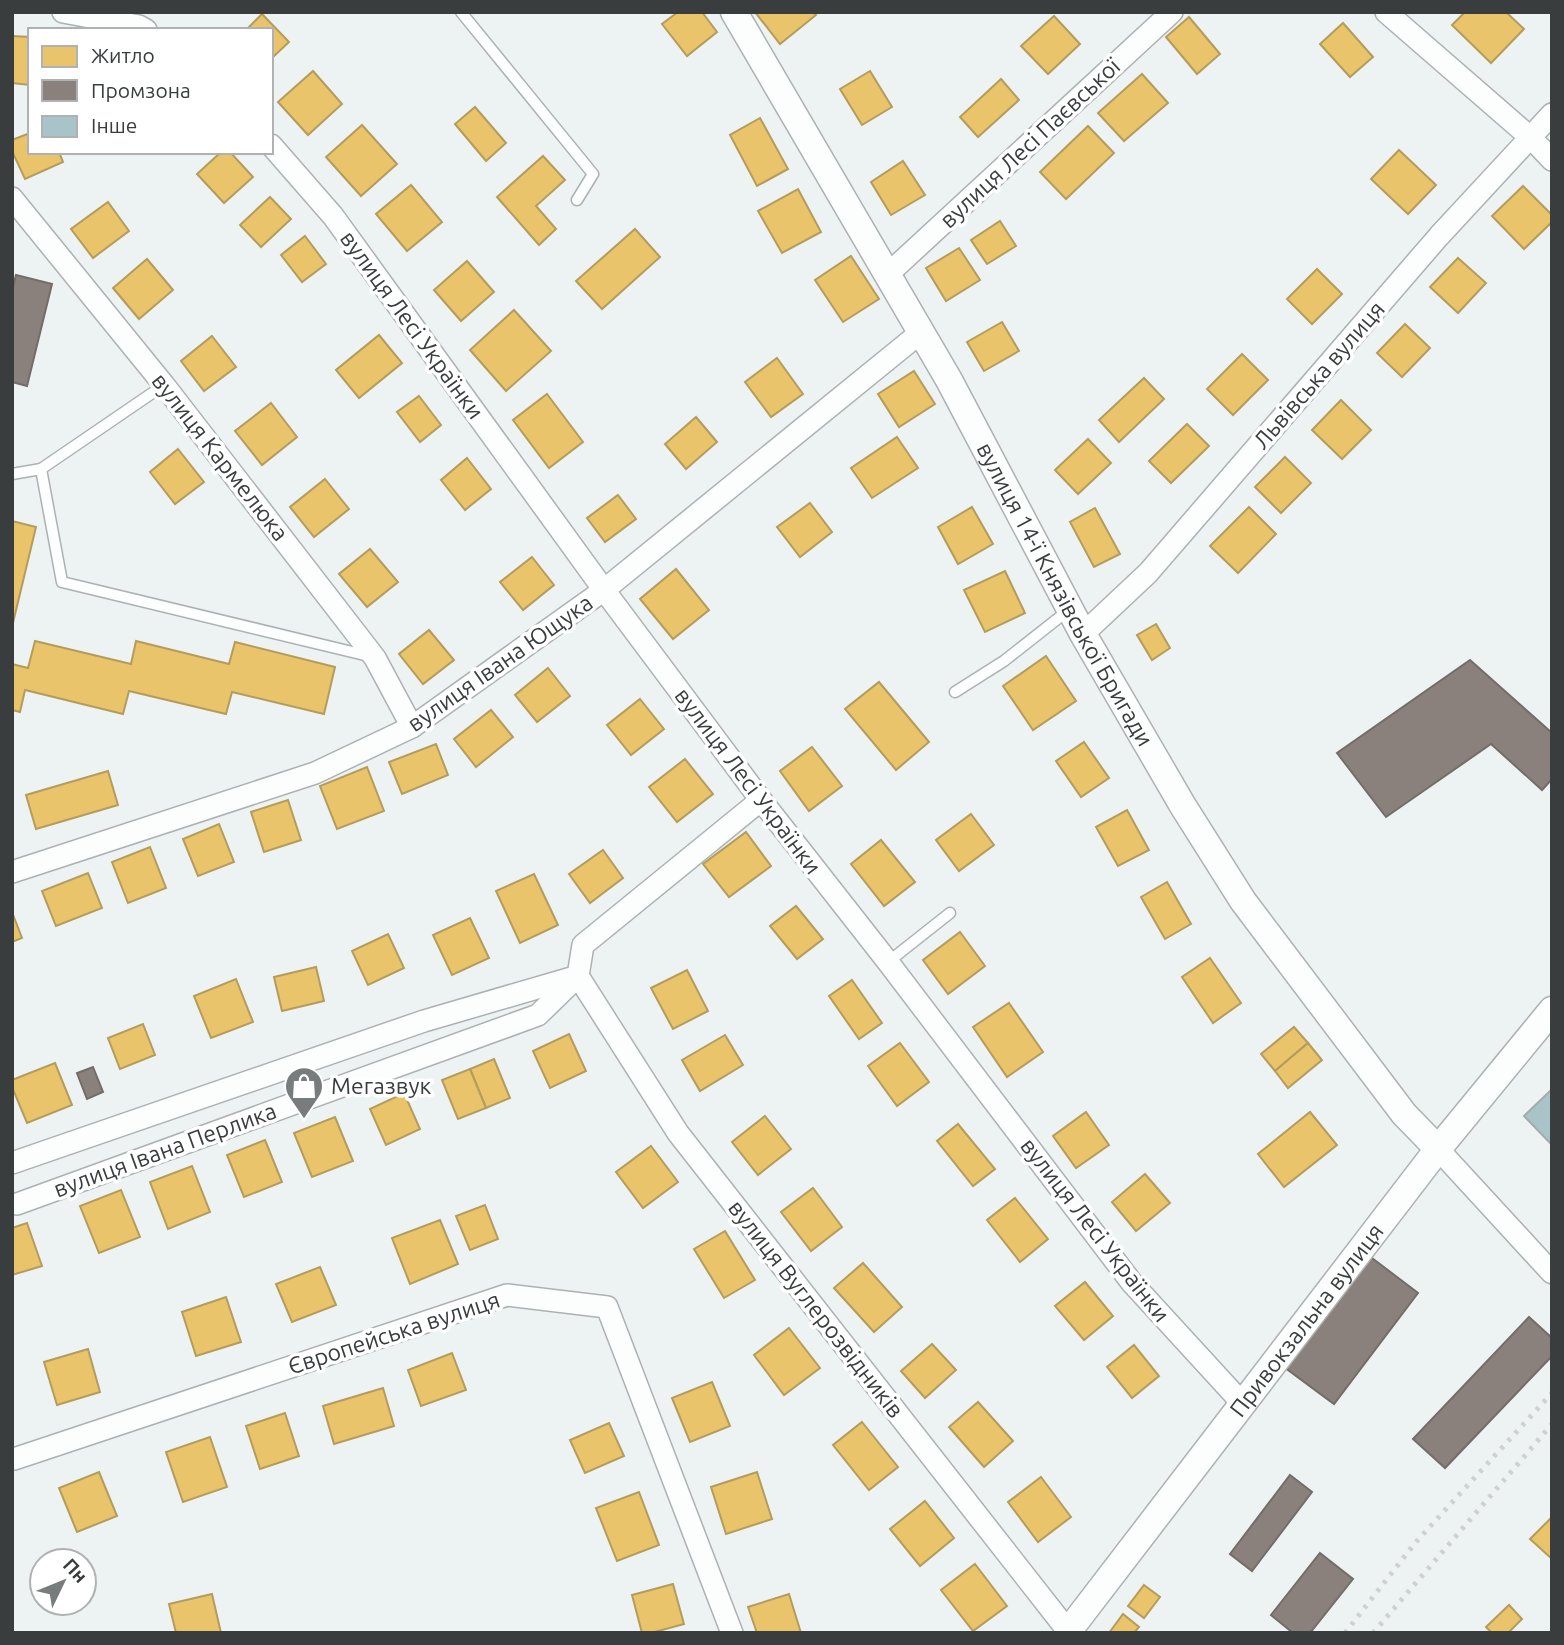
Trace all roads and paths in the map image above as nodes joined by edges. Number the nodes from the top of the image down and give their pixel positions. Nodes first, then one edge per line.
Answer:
1 (63, 12) edge
2 (461, 12) edge
3 (734, 12) edge
4 (1172, 12) edge
5 (1386, 12) edge
6 (126, 18) edge
7 (143, 28) edge
8 (1552, 114) edge
9 (1531, 138) junction
10 (273, 147) edge
11 (1552, 160) edge
12 (12, 198) edge
13 (577, 200) dead end
14 (888, 274) junction
15 (920, 333) junction
16 (164, 386) junction
17 (41, 469) junction
18 (12, 474) edge
19 (604, 590) junction
20 (1070, 609) junction
21 (1083, 634) junction
22 (375, 658) junction
23 (956, 692) dead end
24 (412, 727) junction
25 (761, 800) junction
26 (12, 872) edge
27 (950, 913) dead end
28 (888, 962) junction
29 (578, 976) junction
30 (1552, 1010) edge
31 (1438, 1149) junction
32 (12, 1163) edge
33 (17, 1204) dead end
34 (1552, 1273) edge
35 (1242, 1403) junction
36 (14, 1459) dead end
37 (1067, 1632) edge
38 (732, 1633) edge

1 - 6 street
2 - 13 lane
3 - 14 street, вулиця 14-ї Князівської Бригади
4 - 14 street, вулиця Лесі Паєвської
5 - 9 street
6 - 7 street
8 - 9 street, Львівська вулиця
9 - 11 street
9 - 21 street, Львівська вулиця
10 - 19 street, вулиця Лесі Українки
12 - 16 street, вулиця Кармелюка
14 - 15 street, вулиця 14-ї Князівської Бригади
15 - 19 street, вулиця Івана Ющука
15 - 20 street, вулиця 14-ї Князівської Бригади
16 - 17 lane
16 - 22 street, вулиця Кармелюка
17 - 18 lane
17 - 22 lane
19 - 24 street, вулиця Івана Ющука
19 - 25 street, вулиця Лесі Українки
20 - 21 street, вулиця 14-ї Князівської Бригади
20 - 23 lane
21 - 31 street, вулиця 14-ї Князівської Бригади
22 - 24 street, вулиця Кармелюка
24 - 26 street, вулиця Івана Ющука
25 - 28 street, вулиця Лесі Українки
25 - 29 street
27 - 28 lane
28 - 35 street, вулиця Лесі Українки
29 - 32 street, вулиця Івана Перлика
29 - 33 street, вулиця Івана Перлика
29 - 37 street, вулиця Вуглерозвідників
30 - 31 street, Привокзальна вулиця
31 - 34 street
31 - 35 street, Привокзальна вулиця
35 - 37 street, Привокзальна вулиця
36 - 38 street, Європейська вулиця

